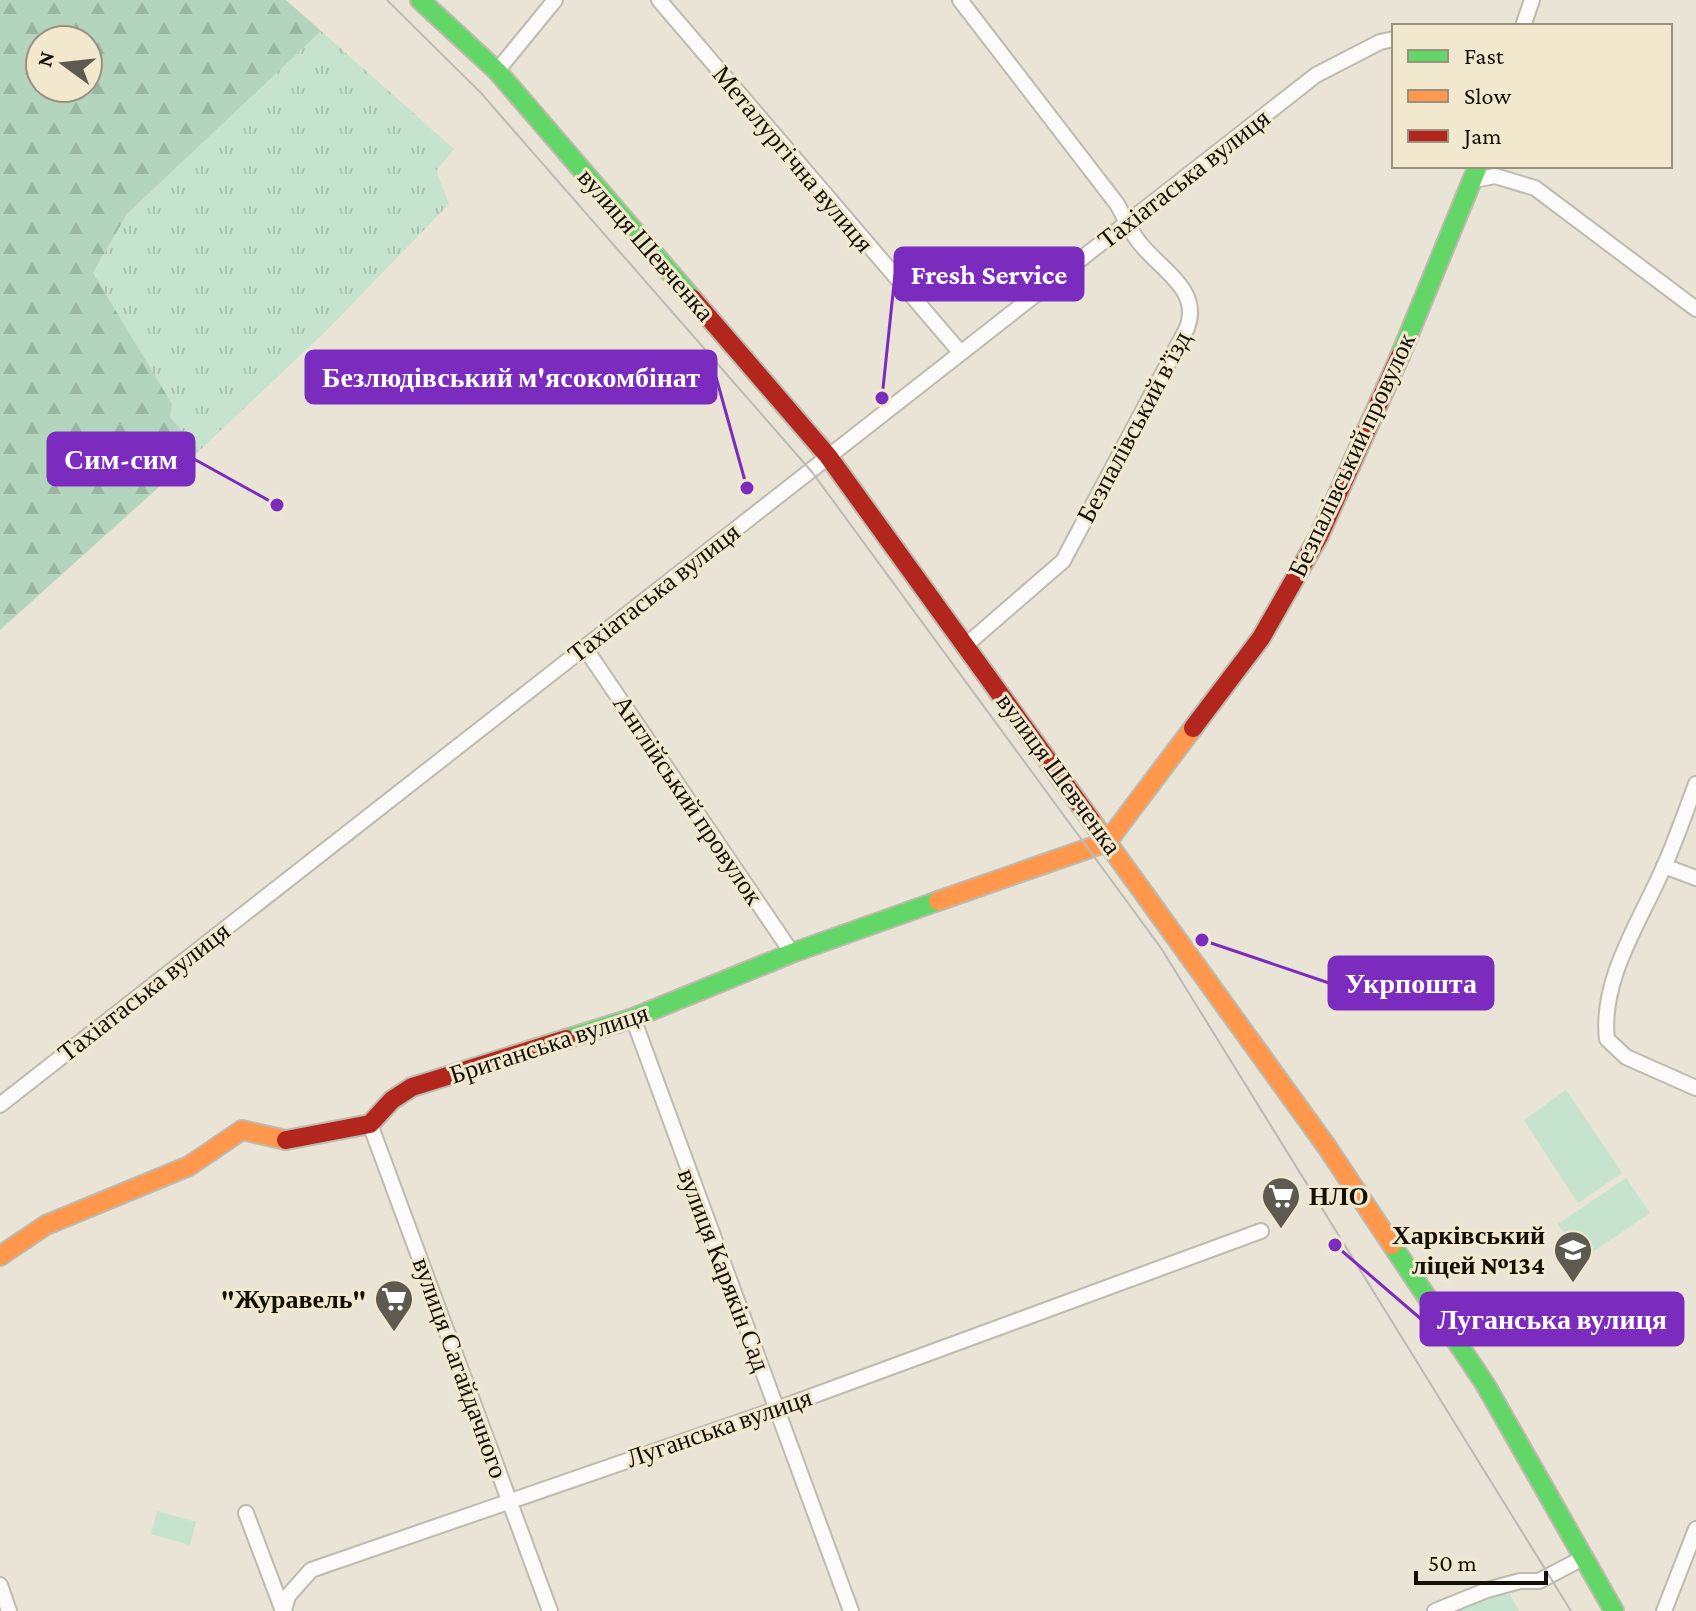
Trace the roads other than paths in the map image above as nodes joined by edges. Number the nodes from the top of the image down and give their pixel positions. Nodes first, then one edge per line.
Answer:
1 (420, 0) edge
2 (555, 0) edge
3 (659, 0) edge
4 (960, 0) edge
5 (1532, 0) edge
6 (1524, 24) edge
7 (1392, 39) edge
8 (497, 71) junction
9 (1476, 173) edge
10 (1127, 222) junction
11 (1696, 309) edge
12 (960, 352) junction
13 (828, 456) junction
14 (966, 645) junction
15 (585, 648) junction
16 (1696, 784) edge
17 (1107, 842) junction
18 (1664, 866) junction
19 (1696, 878) edge
20 (792, 953) junction
21 (633, 1018) junction
22 (1696, 1088) edge
23 (0, 1105) edge
24 (370, 1124) junction
25 (1261, 1231) dead end
26 (3, 1248) edge
27 (777, 1409) junction
28 (509, 1502) junction
29 (246, 1513) dead end
30 (1696, 1529) edge
31 (1583, 1558) junction
32 (0, 1585) edge
33 (9, 1611) edge
34 (284, 1611) edge
35 (550, 1611) edge
36 (851, 1611) edge
37 (1435, 1611) edge
38 (1614, 1611) edge
39 (1664, 1611) edge

1 - 8 main road, вулиця Шевченка
2 - 8 street
3 - 12 street, Металургічна вулиця
4 - 10 street, Безпалівський в’їзд
5 - 6 street
7 - 10 street, Тахіатаська вулиця
8 - 13 main road, вулиця Шевченка
9 - 11 street
9 - 17 main road, Безпалівський провулок
10 - 12 street, Тахіатаська вулиця
10 - 14 street, Безпалівський в’їзд
12 - 13 street, Тахіатаська вулиця
13 - 14 main road, вулиця Шевченка
13 - 15 street, Тахіатаська вулиця
14 - 17 main road, вулиця Шевченка
15 - 20 street, Англійський провулок
15 - 23 street, Тахіатаська вулиця
16 - 18 street
17 - 20 main road, Британська вулиця
17 - 31 main road, вулиця Шевченка
18 - 19 street
18 - 22 street
20 - 21 main road, Британська вулиця
21 - 24 main road, Британська вулиця
21 - 27 street, вулиця Карякін Сад
24 - 26 main road
24 - 28 street, вулиця Сагайдачного
25 - 27 street, Луганська вулиця
27 - 28 street, Луганська вулиця
27 - 36 street, вулиця Карякін Сад
28 - 34 street, Луганська вулиця
28 - 35 street, вулиця Сагайдачного
29 - 34 street
30 - 39 street
31 - 37 street
31 - 38 main road, вулиця Шевченка
32 - 33 street

